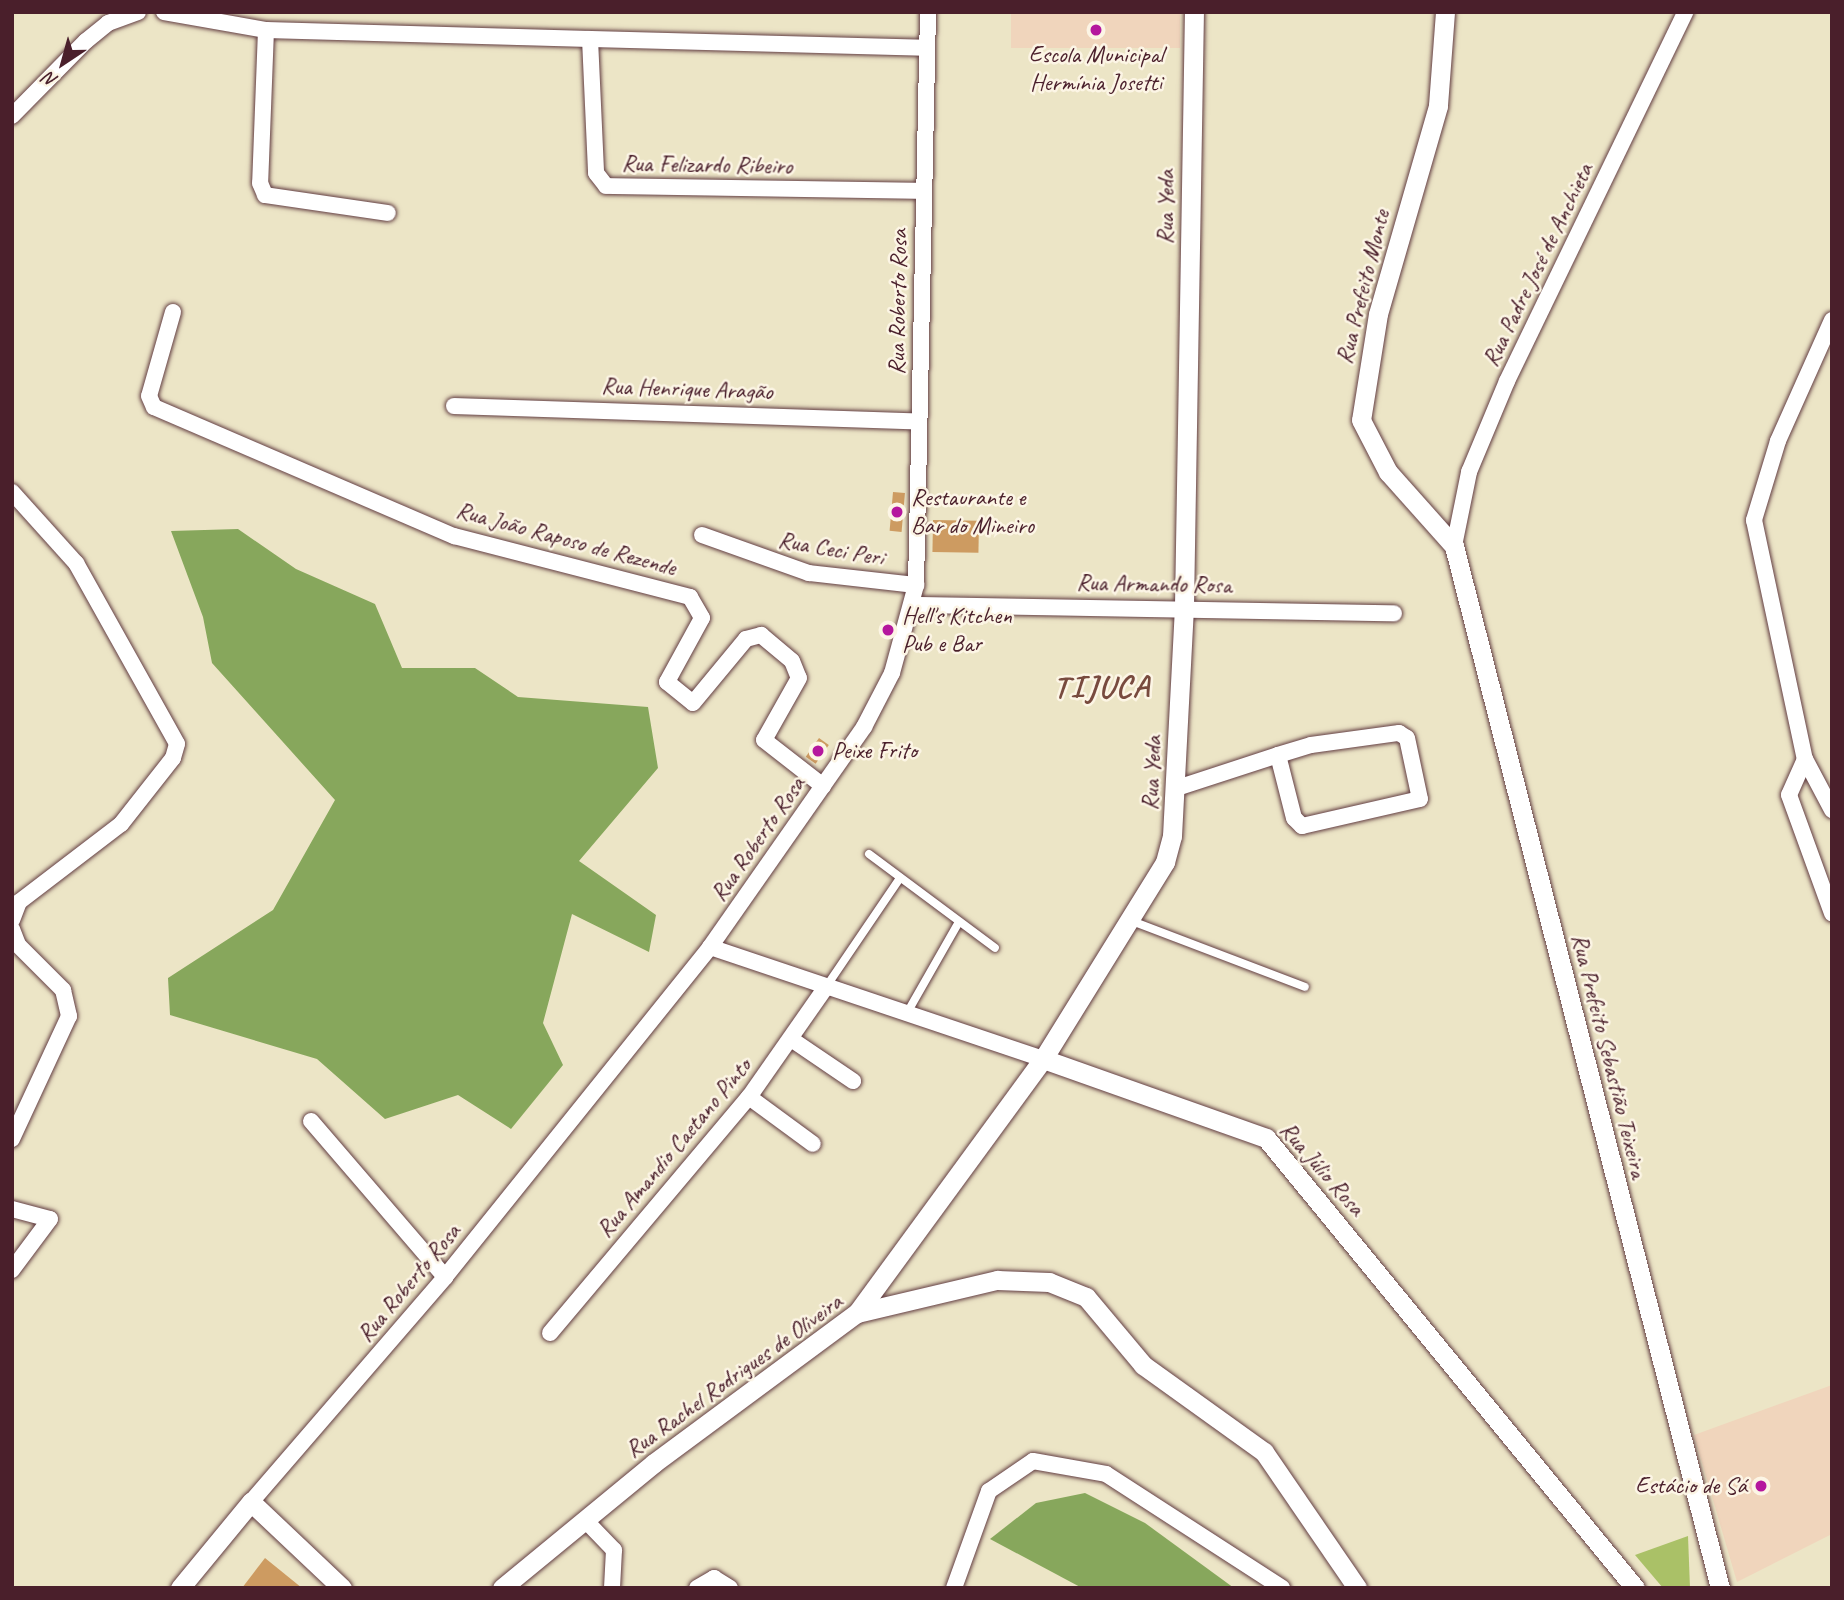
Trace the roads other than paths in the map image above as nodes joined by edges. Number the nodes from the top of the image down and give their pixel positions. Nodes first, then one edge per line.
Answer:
1 (164, 12) edge
2 (928, 12) edge
3 (1195, 12) edge
4 (1445, 12) edge
5 (1685, 12) edge
6 (128, 13) edge
7 (266, 30) junction
8 (590, 40) junction
9 (926, 48) junction
10 (12, 116) edge
11 (923, 191) junction
12 (388, 213) dead end
13 (173, 312) dead end
14 (1832, 320) edge
15 (454, 406) dead end
16 (918, 421) junction
17 (12, 492) edge
18 (702, 535) dead end
19 (1454, 546) junction
20 (916, 585) junction
21 (914, 605) junction
22 (1184, 606) junction
23 (1394, 613) dead end
24 (1278, 755) junction
25 (1805, 760) junction
26 (823, 786) junction
27 (1177, 788) junction
28 (1832, 810) edge
29 (869, 854) dead end
30 (900, 878) junction
31 (1832, 913) edge
32 (12, 920) edge
33 (1129, 920) junction
34 (959, 922) junction
35 (12, 929) edge
36 (710, 947) junction
37 (995, 948) dead end
38 (826, 987) junction
39 (1305, 987) dead end
40 (905, 1016) junction
41 (791, 1039) junction
42 (1043, 1059) junction
43 (853, 1081) dead end
44 (749, 1097) junction
45 (312, 1121) dead end
46 (12, 1139) edge
47 (813, 1144) dead end
48 (12, 1209) edge
49 (12, 1270) edge
50 (445, 1277) junction
51 (856, 1313) junction
52 (550, 1333) dead end
53 (251, 1502) junction
54 (586, 1520) junction
55 (1716, 1585) edge
56 (180, 1588) edge
57 (342, 1588) edge
58 (502, 1588) edge
59 (612, 1588) edge
60 (697, 1588) edge
61 (730, 1588) edge
62 (954, 1588) edge
63 (1282, 1588) edge
64 (1357, 1588) edge
65 (1635, 1588) edge

1 - 7 street
2 - 9 street, Rua Roberto Rosa
3 - 22 street, Rua Yeda
4 - 19 street, Rua Prefeito Monte
5 - 19 street, Rua Padre José de Anchieta
6 - 10 street
7 - 8 street
7 - 12 street
8 - 9 street
8 - 11 street, Rua Felizardo Ribeiro
9 - 11 street, Rua Roberto Rosa
11 - 16 street, Rua Roberto Rosa
13 - 26 street, Rua João Raposo de Rezende
14 - 25 street
15 - 16 street, Rua Henrique Aragão
16 - 20 street, Rua Roberto Rosa
17 - 32 street
18 - 20 street, Rua Ceci Peri
19 - 55 street, Rua Prefeito Sebastião Teixeira
20 - 21 street, Rua Roberto Rosa
21 - 22 street, Rua Armando Rosa
21 - 26 street, Rua Roberto Rosa
22 - 23 street, Rua Armando Rosa
22 - 27 street, Rua Yeda
24 - 24 street
24 - 27 street
25 - 28 street
25 - 31 street
26 - 36 street, Rua Roberto Rosa
27 - 33 street, Rua Yeda
29 - 30 lane
30 - 34 lane
30 - 38 lane
33 - 39 lane
33 - 42 street, Rua Yeda
34 - 37 lane
34 - 40 lane
35 - 46 street
36 - 38 street, Rua Júlio Rosa
36 - 50 street, Rua Roberto Rosa
38 - 40 street, Rua Júlio Rosa
38 - 41 street, Rua Amandio Caetano Pinto
40 - 42 street, Rua Júlio Rosa
41 - 43 street
41 - 44 street, Rua Amandio Caetano Pinto
42 - 51 street, Rua Yeda
42 - 65 street, Rua Júlio Rosa
44 - 47 street
44 - 52 street, Rua Amandio Caetano Pinto
45 - 50 street
48 - 49 street
50 - 53 street, Rua Roberto Rosa
51 - 54 street, Rua Rachel Rodrigues de Oliveira
51 - 64 street, Rua Rachel Rodrigues de Oliveira
53 - 56 street
53 - 57 street
54 - 58 street, Rua Rachel Rodrigues de Oliveira
54 - 59 street
60 - 61 street
62 - 63 street

